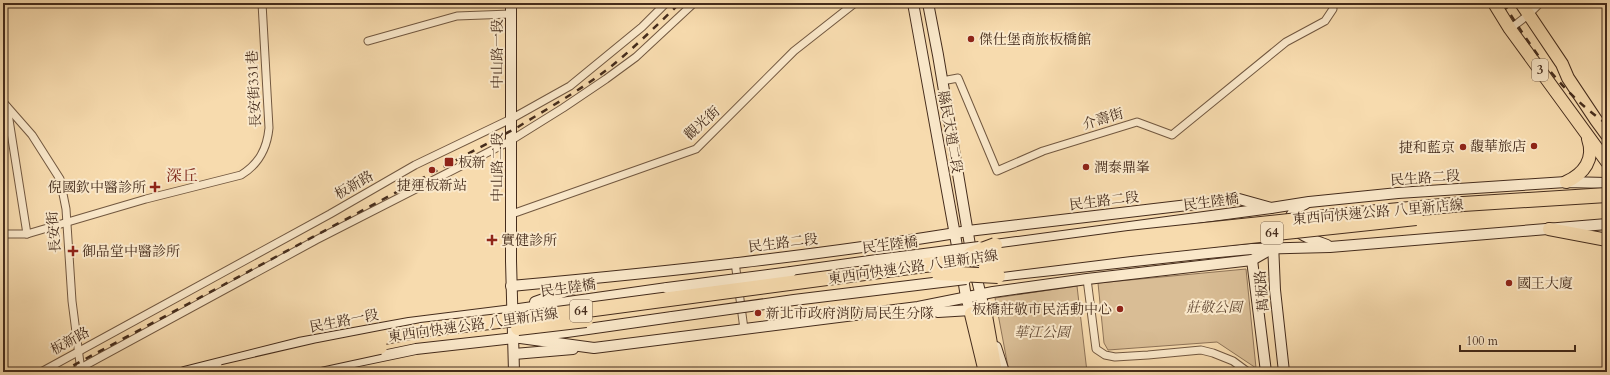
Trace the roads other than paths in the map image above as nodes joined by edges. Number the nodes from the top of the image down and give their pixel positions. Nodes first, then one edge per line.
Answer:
1 (262, 3) edge
2 (511, 3) edge
3 (666, 3) edge
4 (694, 3) edge
5 (855, 3) edge
6 (912, 3) edge
7 (928, 3) edge
8 (1334, 3) edge
9 (1494, 3) edge
10 (1521, 3) edge
11 (1540, 3) edge
12 (511, 14) junction
13 (1528, 15) junction
14 (1510, 29) junction
15 (368, 41) dead end
16 (942, 81) junction
17 (5, 104) edge
18 (511, 105) joint
19 (511, 119) junction
20 (1606, 133) edge
21 (1587, 136) junction
22 (510, 141) junction
23 (1607, 162) edge
24 (1566, 182) junction
25 (1607, 183) edge
26 (1607, 195) edge
27 (1309, 202) junction
28 (1607, 203) edge
29 (1271, 208) junction
30 (512, 214) junction
31 (67, 222) junction
32 (1607, 224) edge
33 (1549, 229) junction
34 (968, 231) junction
35 (3, 234) edge
36 (27, 234) junction
37 (954, 234) junction
38 (1607, 240) edge
39 (995, 245) junction
40 (1330, 246) junction
41 (1273, 248) junction
42 (1252, 260) junction
43 (735, 262) junction
44 (940, 268) junction
45 (998, 276) junction
46 (604, 277) junction
47 (1087, 279) junction
48 (511, 286) junction
49 (981, 295) junction
50 (966, 297) junction
51 (918, 307) junction
52 (512, 310) junction
53 (976, 311) junction
54 (744, 329) junction
55 (513, 337) junction
56 (299, 343) junction
57 (594, 348) junction
58 (77, 352) junction
59 (514, 354) junction
60 (81, 370) edge
61 (41, 372) edge
62 (73, 372) edge
63 (184, 372) edge
64 (223, 372) edge
65 (272, 372) edge
66 (301, 372) edge
67 (306, 372) edge
68 (514, 372) edge
69 (980, 372) edge
70 (986, 372) edge
71 (995, 372) edge
72 (1004, 372) edge
73 (1248, 372) edge
74 (1266, 372) edge
75 (1284, 372) edge

1 - 31 street, 長安街331巷
2 - 12 main road, 中山路一段
3 - 19 street, 板新路
4 - 22 street, 板新路
5 - 30 street, 觀光街
6 - 37 main road, 縣民大道二段
7 - 16 main road, 縣民大道二段
8 - 16 street, 介壽街
9 - 14 main road, 3
10 - 13 main road, 3
11 - 13 street
12 - 15 street
12 - 18 main road, 中山路一段
13 - 14 street
13 - 20 main road, 3
14 - 21 main road, 3
16 - 34 main road, 縣民大道二段
17 - 31 street, 長安街
17 - 36 street, 長安街
18 - 19 main road, 中山路二段
19 - 22 main road, 中山路二段
19 - 58 street, 板新路
21 - 23 main road, 3
21 - 24 main road
22 - 30 main road, 中山路二段
22 - 60 street, 板新路
24 - 25 main road, 民生路二段
24 - 27 main road, 民生路二段
26 - 44 highway, 東西向快速公路 八里新店線 / 64, bridge
27 - 29 main road, 民生路二段
27 - 40 main road
28 - 44 highway, 東西向快速公路 八里新店線 / 64, bridge
29 - 34 main road, 民生路二段
29 - 39 main road, 民生陸橋
29 - 41 main road, 萬板路
30 - 48 main road, 中山路二段
31 - 36 street, 長安街331巷
31 - 58 street, 長安街
32 - 33 main road
33 - 38 main road
33 - 40 main road
34 - 37 main road, 民生路二段
34 - 49 main road, 縣民大道二段
35 - 36 street, 長安街331巷
37 - 43 main road, 民生路二段
37 - 50 main road, 縣民大道二段
39 - 44 highway, bridge
39 - 52 main road, 民生陸橋, bridge
40 - 41 main road
41 - 42 main road
41 - 45 main road
41 - 75 main road, 萬板路
42 - 47 main road
42 - 74 main road, 萬板路
43 - 46 main road, 民生路二段
43 - 54 street
44 - 45 highway, bridge
44 - 64 highway, 東西向快速公路 八里新店線 / 64, bridge
44 - 65 highway, 東西向快速公路 八里新店線 / 64, bridge
45 - 55 main road, bridge
46 - 48 main road, 民生路二段
46 - 52 main road, 民生路二段
47 - 49 main road
47 - 73 street
48 - 52 main road, 中山路二段
49 - 50 main road
49 - 53 main road, 縣民大道二段
50 - 51 main road
50 - 53 main road, 縣民大道二段
51 - 53 main road
51 - 54 main road
52 - 55 main road, 中山路二段
52 - 56 main road, 民生路一段
53 - 69 main road
53 - 70 highway
53 - 71 highway
53 - 72 main road
54 - 57 main road
55 - 57 main road
55 - 59 main road, 中山路二段
55 - 67 main road
56 - 63 main road, 民生路一段
56 - 66 street
57 - 59 main road
58 - 60 street, 長安街
58 - 61 street, 板新路
59 - 68 main road, 中山路二段
60 - 62 street, 板新路

